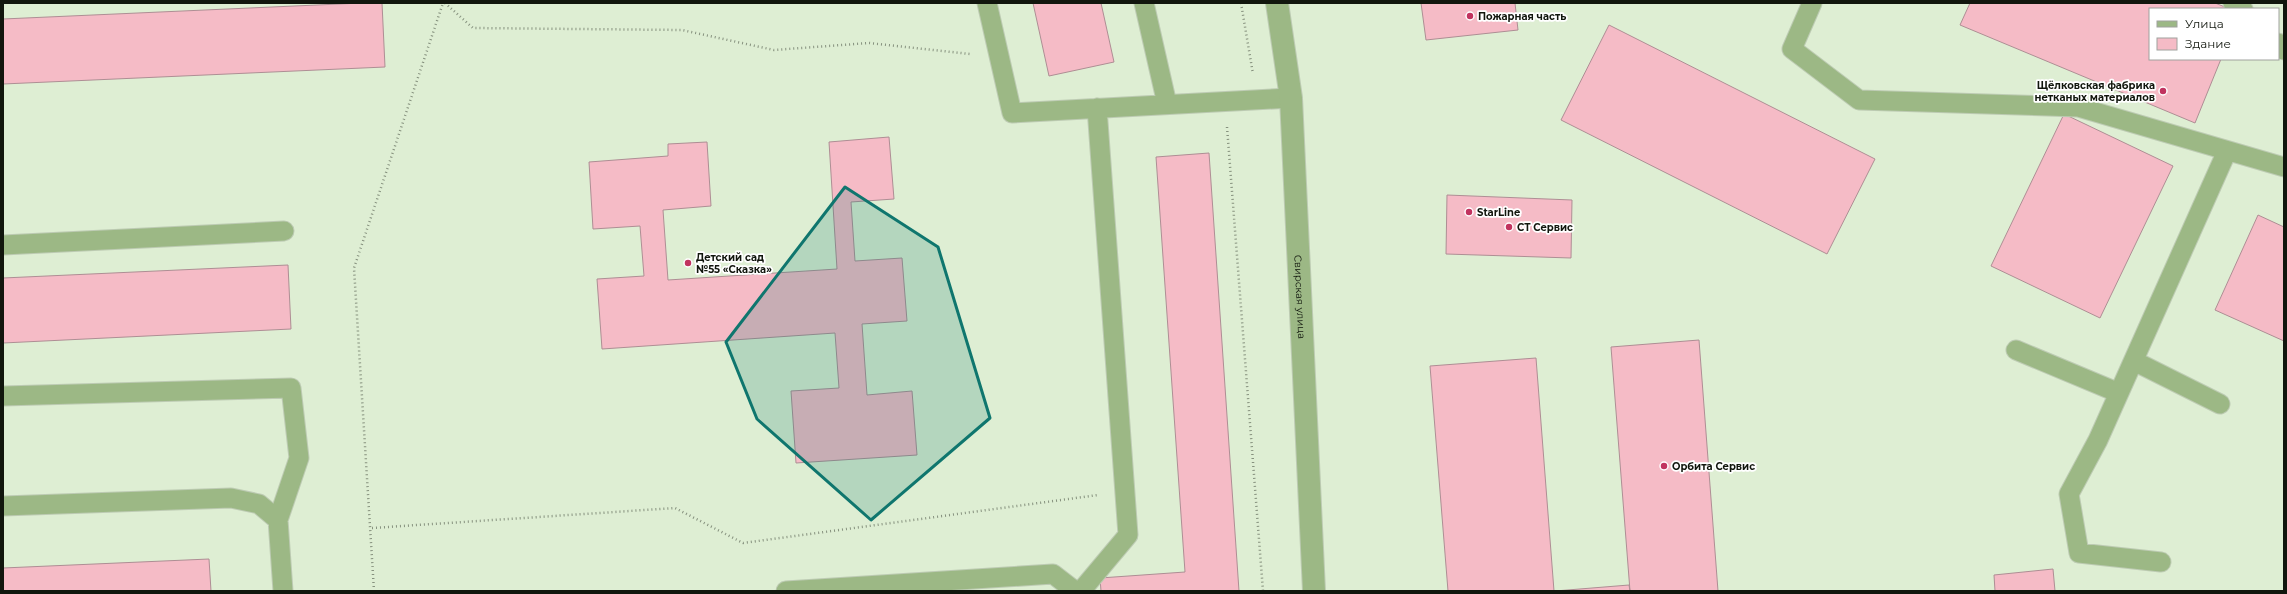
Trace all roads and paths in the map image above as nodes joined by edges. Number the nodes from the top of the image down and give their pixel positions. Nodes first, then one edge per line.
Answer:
1 (444, 3) edge
2 (987, 3) edge
3 (1144, 3) edge
4 (1241, 3) edge
5 (1277, 3) edge
6 (1812, 3) edge
7 (999, 57) junction
8 (1291, 98) junction
9 (1257, 100) junction
10 (1225, 101) junction
11 (1167, 104) junction
12 (1097, 108) junction
13 (2227, 151) junction
14 (2284, 167) edge
15 (284, 230) dead end
16 (3, 246) edge
17 (2016, 350) dead end
18 (2134, 361) junction
19 (2119, 393) junction
20 (3, 396) edge
21 (2220, 404) dead end
22 (1124, 491) junction
23 (3, 506) edge
24 (278, 520) junction
25 (372, 528) junction
26 (2161, 562) dead end
27 (283, 591) edge
28 (374, 591) edge
29 (786, 591) edge
30 (1075, 591) edge
31 (1081, 591) edge
32 (1263, 591) edge
33 (1314, 591) edge

1 - 7 path
1 - 25 path
2 - 7 lane
3 - 11 lane
4 - 9 path
5 - 8 street, Свирская улица
6 - 13 lane
7 - 12 lane
8 - 9 lane
8 - 33 street, Свирская улица
9 - 10 lane
10 - 11 lane
10 - 32 path
11 - 12 lane
12 - 22 lane
13 - 14 lane
13 - 18 lane
15 - 16 lane
17 - 19 lane
18 - 19 lane
18 - 21 lane
19 - 26 lane
20 - 24 lane
22 - 25 path
22 - 31 lane
23 - 24 lane
24 - 27 lane
25 - 28 path
29 - 30 lane

